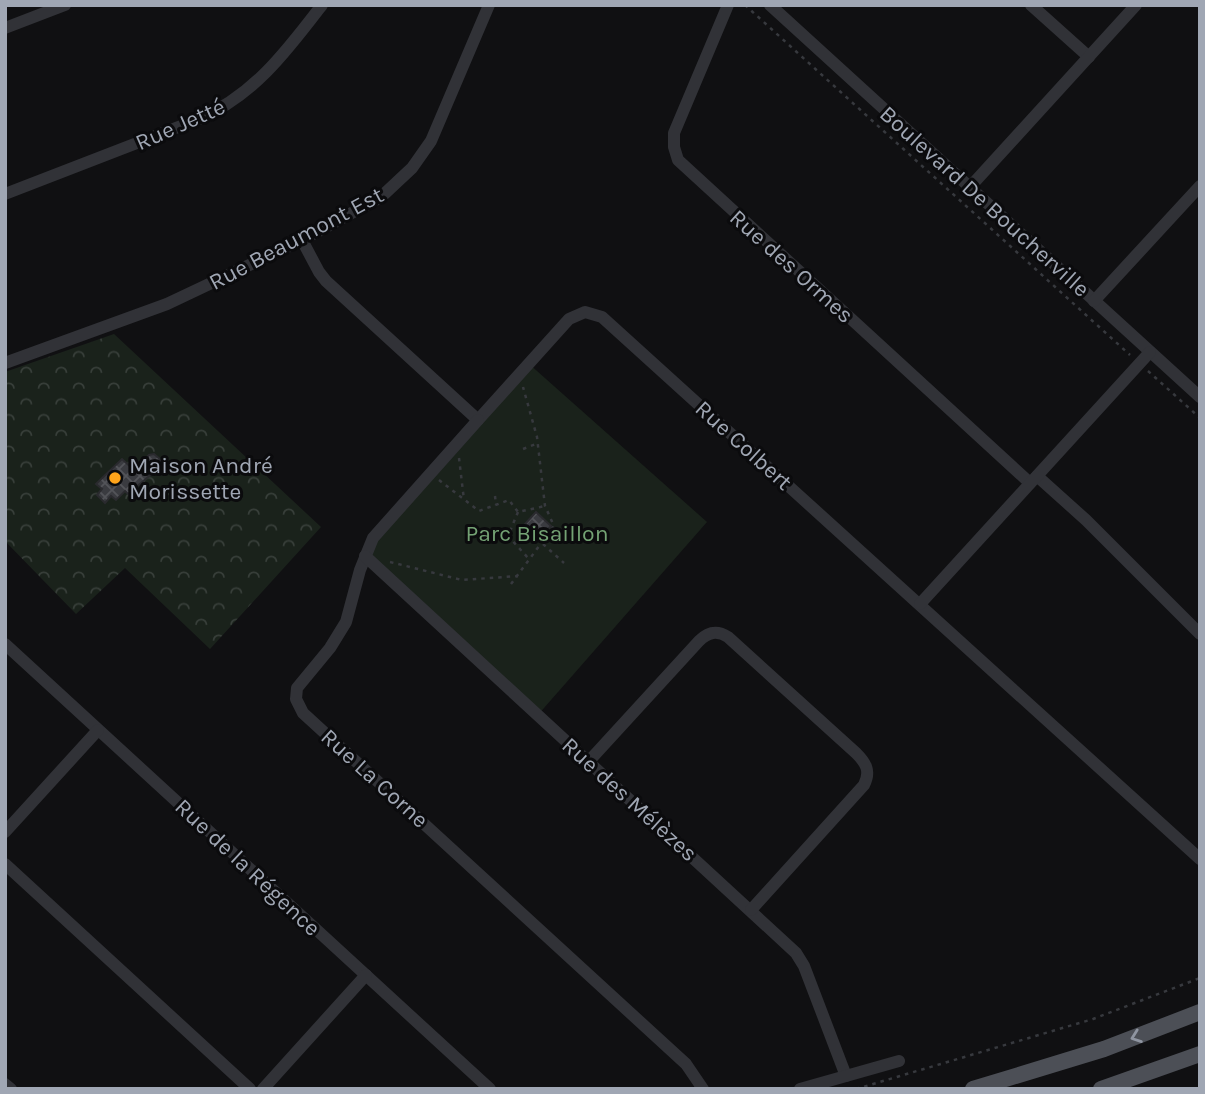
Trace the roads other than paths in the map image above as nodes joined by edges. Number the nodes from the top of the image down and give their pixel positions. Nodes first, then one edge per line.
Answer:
1 (65, 5) edge
2 (321, 5) edge
3 (489, 5) edge
4 (728, 5) edge
5 (770, 5) edge
6 (1031, 5) edge
7 (1136, 5) edge
8 (5, 28) edge
9 (1089, 57) junction
10 (1200, 186) edge
11 (970, 187) junction
12 (5, 194) edge
13 (302, 240) junction
14 (1094, 300) junction
15 (1150, 352) junction
16 (5, 363) edge
17 (1200, 397) edge
18 (478, 419) junction
19 (1033, 480) junction
20 (365, 556) junction
21 (920, 604) junction
22 (1200, 634) edge
23 (5, 644) edge
24 (99, 730) junction
25 (589, 761) junction
26 (5, 832) edge
27 (1200, 859) edge
28 (5, 864) edge
29 (751, 910) junction
30 (366, 975) junction
31 (1200, 1012) edge
32 (1200, 1054) edge
33 (899, 1061) dead end
34 (846, 1076) junction
35 (5, 1084) edge
36 (11, 1089) edge
37 (250, 1089) edge
38 (263, 1089) edge
39 (490, 1089) edge
40 (703, 1089) edge
41 (800, 1089) edge
42 (973, 1089) edge
43 (1101, 1089) edge

1 - 8 street
2 - 12 street, Rue Jetté
3 - 13 street, Rue Beaumont Est
4 - 19 street, Rue des Ormes
5 - 11 street, Boulevard De Boucherville
6 - 9 street
7 - 9 street
9 - 11 street
10 - 14 street
11 - 14 street, Boulevard De Boucherville
13 - 16 street, Rue Beaumont Est
13 - 18 street
14 - 15 street, Boulevard De Boucherville
15 - 17 street, Boulevard De Boucherville
15 - 19 street
18 - 20 street, Rue La Corne
18 - 21 street, Rue Colbert
19 - 21 street
19 - 22 street, Rue des Ormes
20 - 25 street, Rue des Mélèzes
20 - 40 street, Rue La Corne
21 - 27 street, Rue Colbert
23 - 24 street, Rue de la Régence
24 - 26 street
24 - 30 street, Rue de la Régence
25 - 29 street, Rue des Mélèzes
25 - 29 street
28 - 37 street
29 - 34 street, Rue des Mélèzes
30 - 38 street
30 - 39 street, Rue de la Régence
31 -> 42 main road
32 - 43 main road
33 - 34 street
34 - 41 street
35 - 36 street

